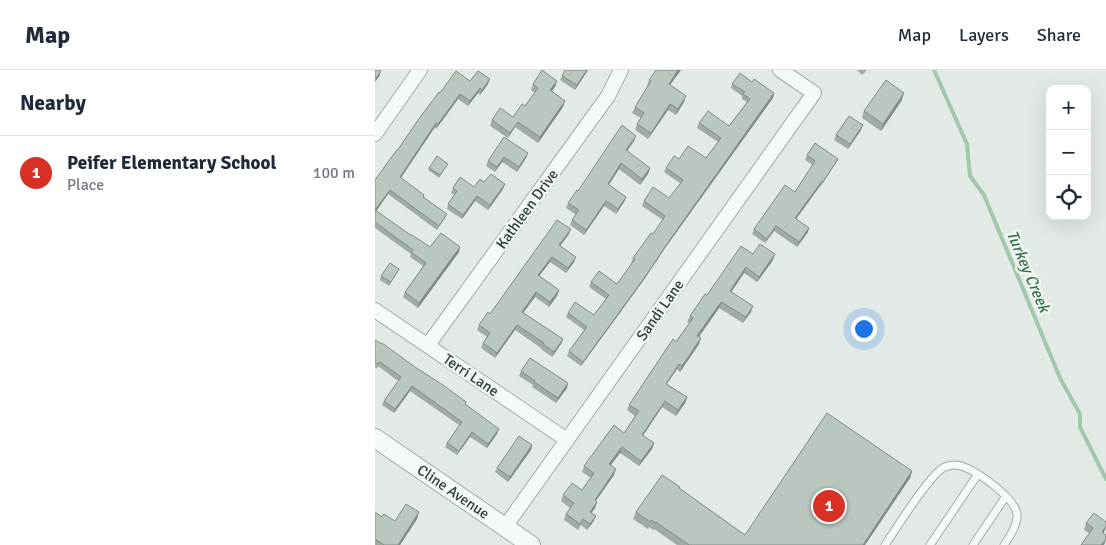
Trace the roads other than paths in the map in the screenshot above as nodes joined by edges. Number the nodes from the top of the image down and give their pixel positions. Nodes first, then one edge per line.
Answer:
1 (420, 70) edge
2 (621, 70) edge
3 (781, 70) edge
4 (375, 134) edge
5 (375, 310) edge
6 (428, 345) junction
7 (375, 438) edge
8 (567, 440) junction
9 (977, 474) junction
10 (1006, 496) junction
11 (505, 527) junction
12 (531, 545) edge
13 (885, 545) edge
14 (930, 545) edge
15 (973, 545) edge
16 (1004, 545) edge

1 - 4 street
2 - 6 street, Kathleen Drive
3 - 8 street, Sandi Lane
5 - 6 street, Terri Lane
6 - 8 street, Terri Lane
7 - 11 street, Cline Avenue
8 - 11 street, Sandi Lane
9 - 10 lane
9 - 13 lane
9 - 14 lane
10 - 15 lane
10 - 16 lane
11 - 12 street, Cline Avenue

